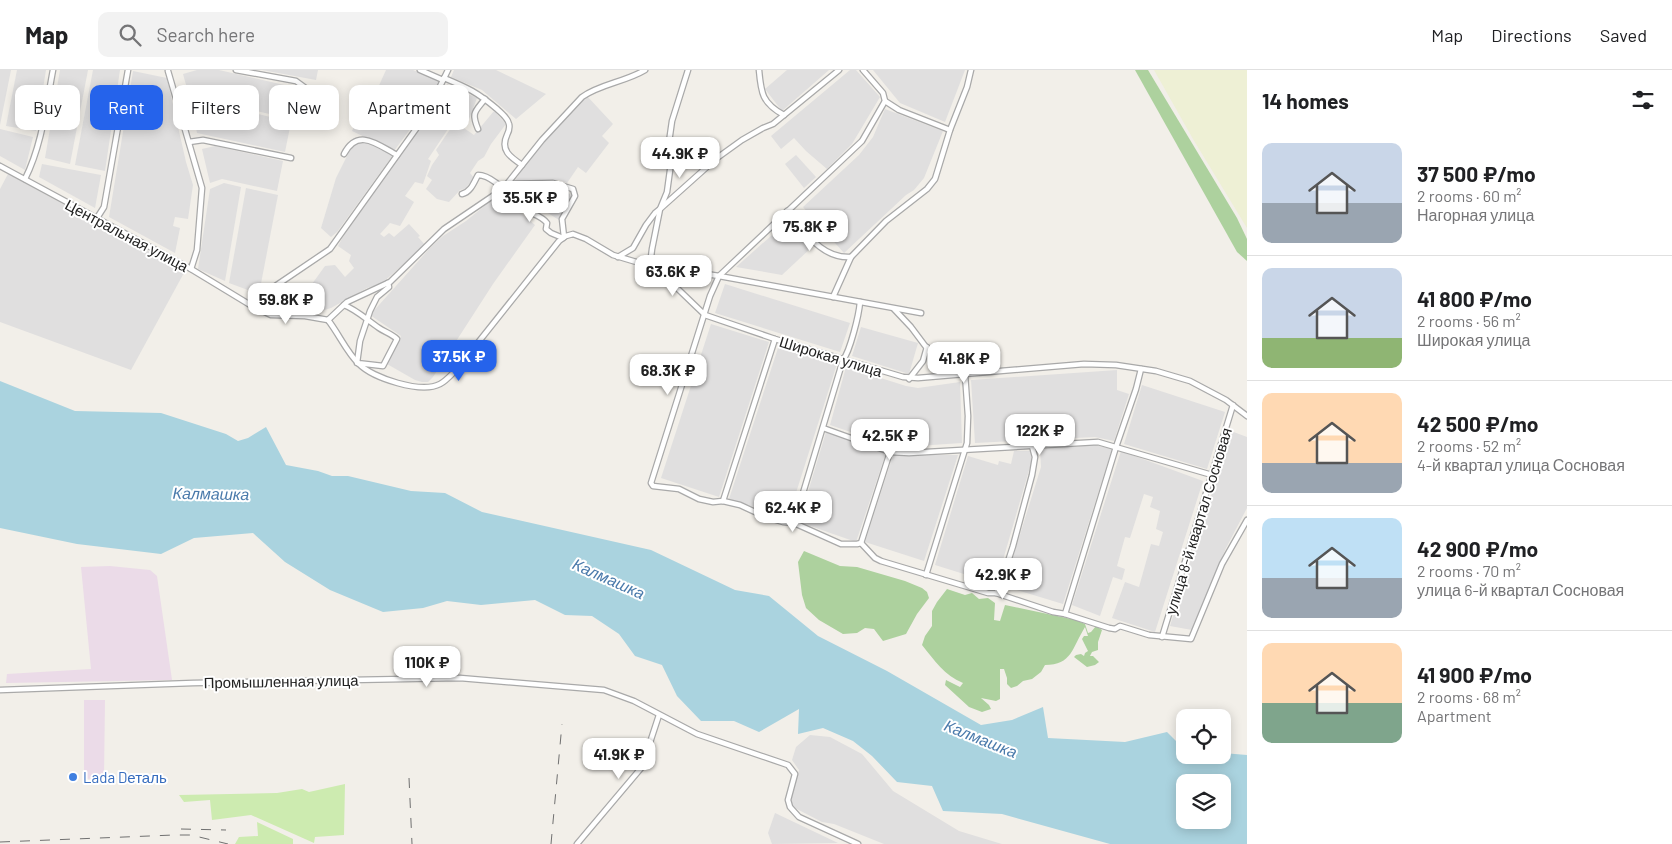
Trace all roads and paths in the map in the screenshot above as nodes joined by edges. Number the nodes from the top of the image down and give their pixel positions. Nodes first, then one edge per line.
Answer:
1 (53, 70) edge
2 (128, 70) edge
3 (167, 70) edge
4 (236, 70) edge
5 (420, 70) edge
6 (448, 70) edge
7 (645, 70) edge
8 (688, 70) edge
9 (759, 70) edge
10 (839, 70) edge
11 (863, 70) edge
12 (971, 70) edge
13 (444, 79) junction
14 (302, 85) edge
15 (441, 85) edge
16 (485, 99) junction
17 (885, 101) junction
18 (784, 115) junction
19 (478, 129) dead end
20 (415, 130) edge
21 (950, 130) junction
22 (188, 142) junction
23 (344, 154) dead end
24 (397, 155) junction
25 (291, 158) dead end
26 (522, 165) junction
27 (0, 166) edge
28 (25, 179) junction
29 (508, 184) junction
30 (503, 189) junction
31 (462, 194) dead end
32 (660, 209) junction
33 (787, 211) junction
34 (97, 218) junction
35 (562, 239) junction
36 (618, 257) junction
37 (851, 257) junction
38 (654, 266) junction
39 (191, 269) junction
40 (718, 276) junction
41 (388, 283) junction
42 (265, 293) dead end
43 (833, 297) junction
44 (860, 302) junction
45 (344, 305) junction
46 (893, 308) junction
47 (921, 313) dead end
48 (705, 315) junction
49 (328, 320) junction
50 (368, 320) junction
51 (775, 339) junction
52 (927, 347) junction
53 (843, 360) junction
54 (358, 363) junction
55 (1141, 369) junction
56 (962, 374) junction
57 (909, 379) junction
58 (1233, 405) junction
59 (1247, 416) edge
60 (823, 428) junction
61 (1032, 446) junction
62 (1116, 447) junction
63 (965, 449) junction
64 (890, 452) junction
65 (1212, 475) junction
66 (723, 501) junction
67 (1247, 520) edge
68 (794, 523) junction
69 (861, 543) junction
70 (926, 575) junction
71 (996, 593) junction
72 (1065, 614) junction
73 (1162, 637) junction
74 (0, 690) edge
75 (659, 715) junction
76 (577, 844) edge
77 (858, 844) edge

1 - 28 street
2 - 34 street
3 - 22 street
4 - 14 street
5 - 13 street
6 - 13 street
7 - 26 street
8 - 32 street
9 - 18 street
10 - 18 street
11 - 17 street
12 - 21 street
13 - 15 street
13 - 16 street
16 - 19 street
16 - 26 street
17 - 21 street
17 - 33 street
18 - 32 street
20 - 24 street
21 - 37 street
22 - 25 street
22 - 39 street
23 - 24 street
24 - 42 street
26 - 29 street
27 - 28 street, Центральная улица
28 - 34 street, Центральная улица
29 - 30 street
29 - 35 street
30 - 31 street
30 - 35 street
30 - 41 street
32 - 36 street
32 - 38 street
33 - 37 street
33 - 40 street
34 - 39 street, Центральная улица
35 - 36 street
35 - 54 street
36 - 38 street
37 - 43 street
38 - 40 street
38 - 48 street, Широкая улица
39 - 49 street, Центральная улица
40 - 43 street
40 - 48 street
41 - 45 street
41 - 50 street
43 - 44 street
44 - 46 street
44 - 53 street
45 - 49 street
45 - 50 street
46 - 47 street
46 - 52 street
48 - 51 street, Широкая улица
48 - 66 street
49 - 54 street
50 - 54 street
50 - 54 street
51 - 53 street, Широкая улица
51 - 66 street
52 - 56 street
52 - 57 street
53 - 57 street, Широкая улица
53 - 60 street
55 - 56 street, Широкая улица
55 - 58 street, Широкая улица
55 - 62 street
56 - 57 street, Широкая улица
56 - 63 street
58 - 59 street, Широкая улица
58 - 65 street, улица 8-й квартал Сосновая
60 - 64 street
60 - 68 street
61 - 62 street
61 - 63 street
61 - 71 street
62 - 65 street
62 - 72 street
63 - 64 street
63 - 70 street
64 - 69 street
65 - 73 street, улица 8-й квартал Сосновая
66 - 68 street
67 - 73 street
68 - 69 street
69 - 70 street
70 - 71 street
71 - 72 street
72 - 73 street
74 - 75 street, Промышленная улица
75 - 76 street
75 - 77 street, Промышленная улица

